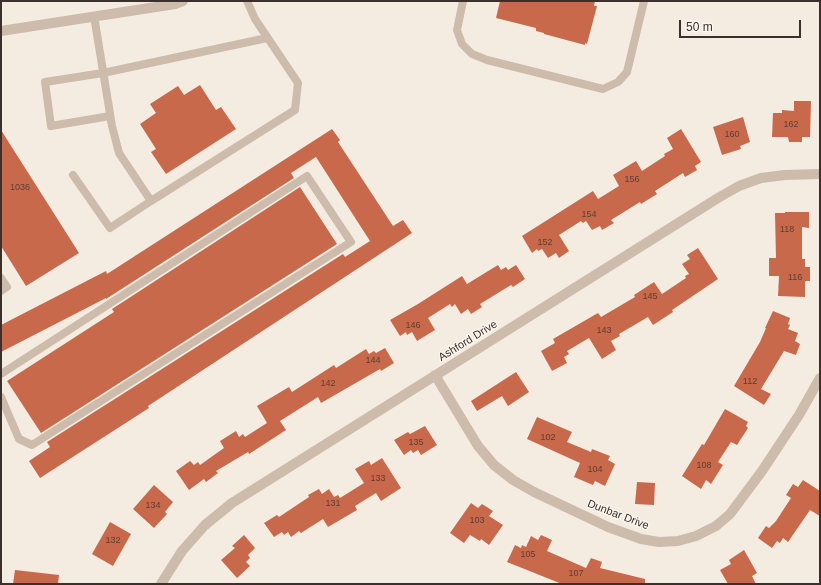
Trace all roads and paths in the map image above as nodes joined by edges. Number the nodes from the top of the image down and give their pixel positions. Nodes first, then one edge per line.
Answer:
1 (183, 1) edge
2 (247, 1) edge
3 (463, 1) edge
4 (644, 1) edge
5 (94, 16) junction
6 (1, 30) edge
7 (267, 38) junction
8 (103, 73) junction
9 (110, 116) junction
10 (820, 174) edge
11 (73, 175) dead end
12 (151, 201) junction
13 (1, 278) edge
14 (1, 291) edge
15 (1, 374) edge
16 (435, 375) junction
17 (820, 378) edge
18 (1, 397) edge
19 (161, 584) edge

1 - 5 street
2 - 7 lane
3 - 4 lane
5 - 6 street
5 - 8 lane
7 - 8 lane
7 - 12 lane
8 - 9 lane
8 - 9 lane
9 - 12 lane
10 - 16 street, Ashford Drive
11 - 12 lane
13 - 14 lane
15 - 18 lane
16 - 17 street, Dunbar Drive
16 - 19 street, Ashford Drive

